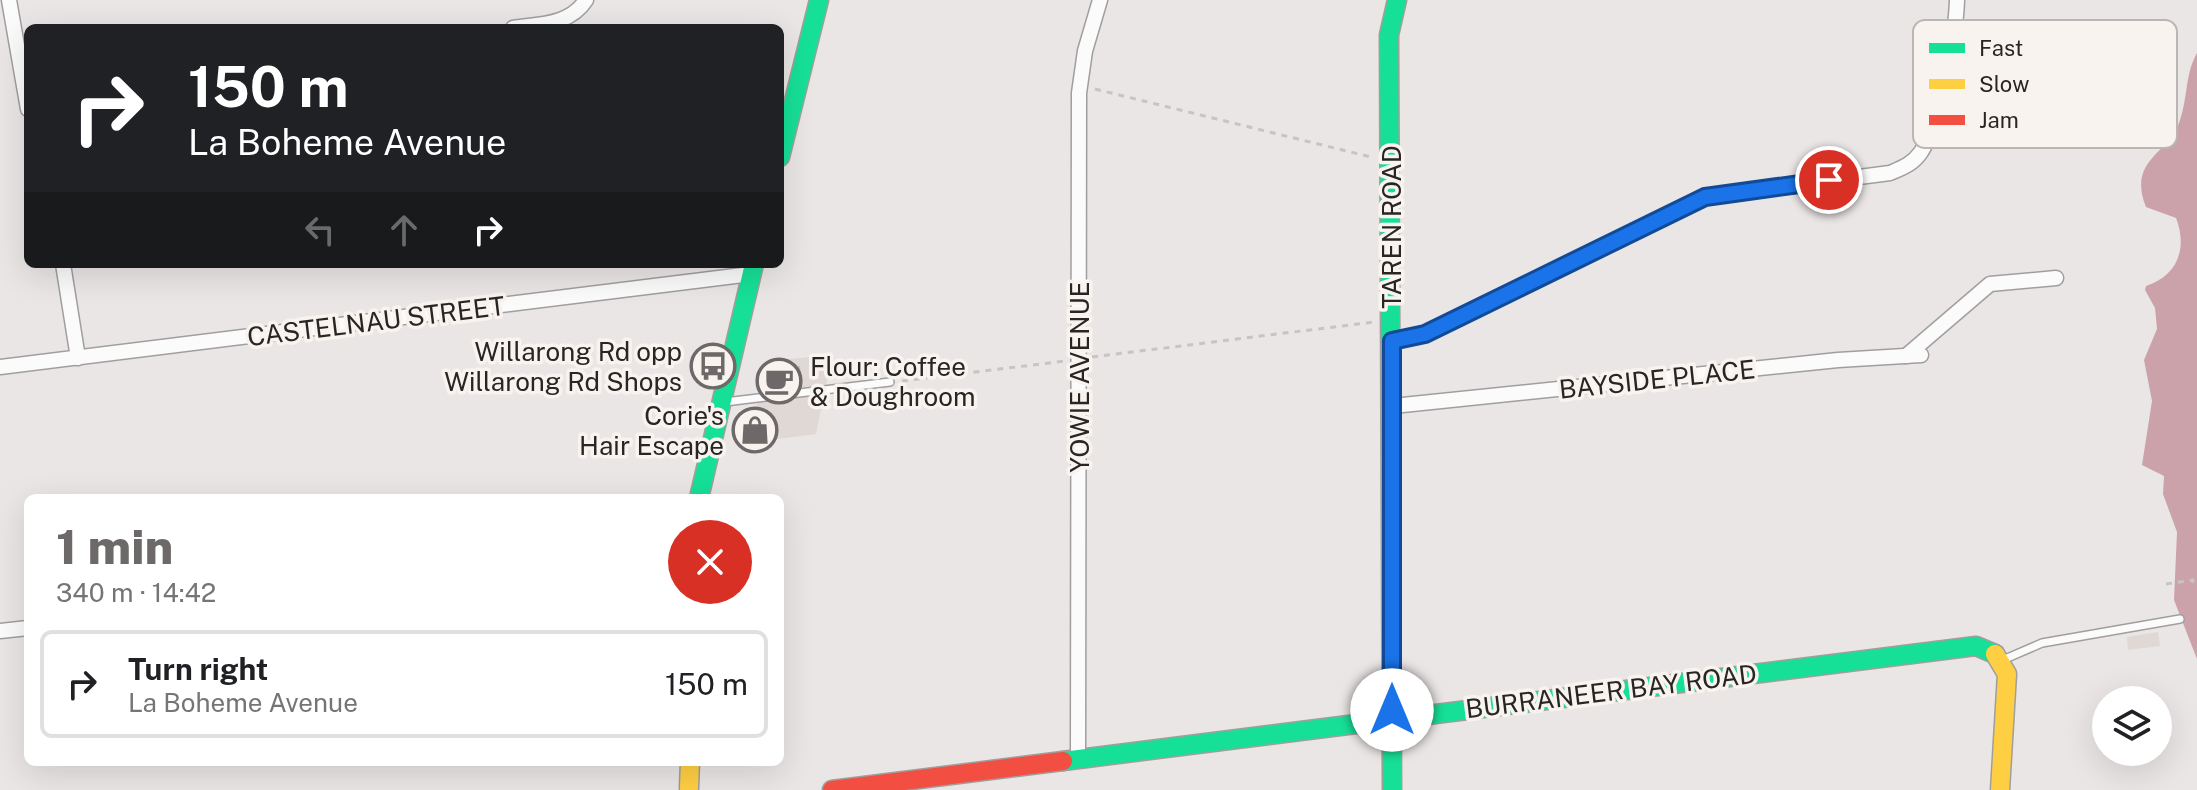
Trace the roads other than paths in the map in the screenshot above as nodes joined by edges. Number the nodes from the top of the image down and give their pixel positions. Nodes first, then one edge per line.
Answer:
1 (9, 0) edge
2 (586, 0) edge
3 (819, 0) edge
4 (1100, 0) edge
5 (1397, 0) edge
6 (1957, 0) edge
7 (1956, 20) edge
8 (543, 24) edge
9 (24, 86) edge
10 (784, 141) edge
11 (1923, 148) edge
12 (64, 268) edge
13 (752, 269) edge
14 (2056, 278) dead end
15 (1392, 341) junction
16 (78, 358) junction
17 (0, 367) edge
18 (890, 382) road end
19 (719, 402) junction
20 (1393, 406) junction
21 (700, 494) edge
22 (2180, 619) dead end
23 (24, 628) edge
24 (0, 631) edge
25 (2003, 660) junction
26 (1392, 718) junction
27 (1078, 758) junction
28 (690, 766) edge
29 (688, 789) edge
30 (832, 790) edge
31 (1392, 790) edge
32 (2000, 790) edge

1 - 9 street
2 - 8 street
3 - 10 street
4 - 27 street, YOWIE AVENUE
5 - 15 street, TAREN ROAD
6 - 7 street
11 - 15 street
12 - 16 street
13 - 16 street, CASTELNAU STREET
13 - 19 street
14 - 20 street, BAYSIDE PLACE
15 - 20 street, TAREN ROAD
16 - 17 street, CASTELNAU STREET
18 - 19 lane
19 - 21 street
20 - 26 street, TAREN ROAD
22 - 25 lane
23 - 24 street
25 - 26 street, BURRANEER BAY ROAD
25 - 32 street
26 - 27 street, BURRANEER BAY ROAD
26 - 31 street, TAREN ROAD
27 - 30 street, BURRANEER BAY ROAD
28 - 29 street

